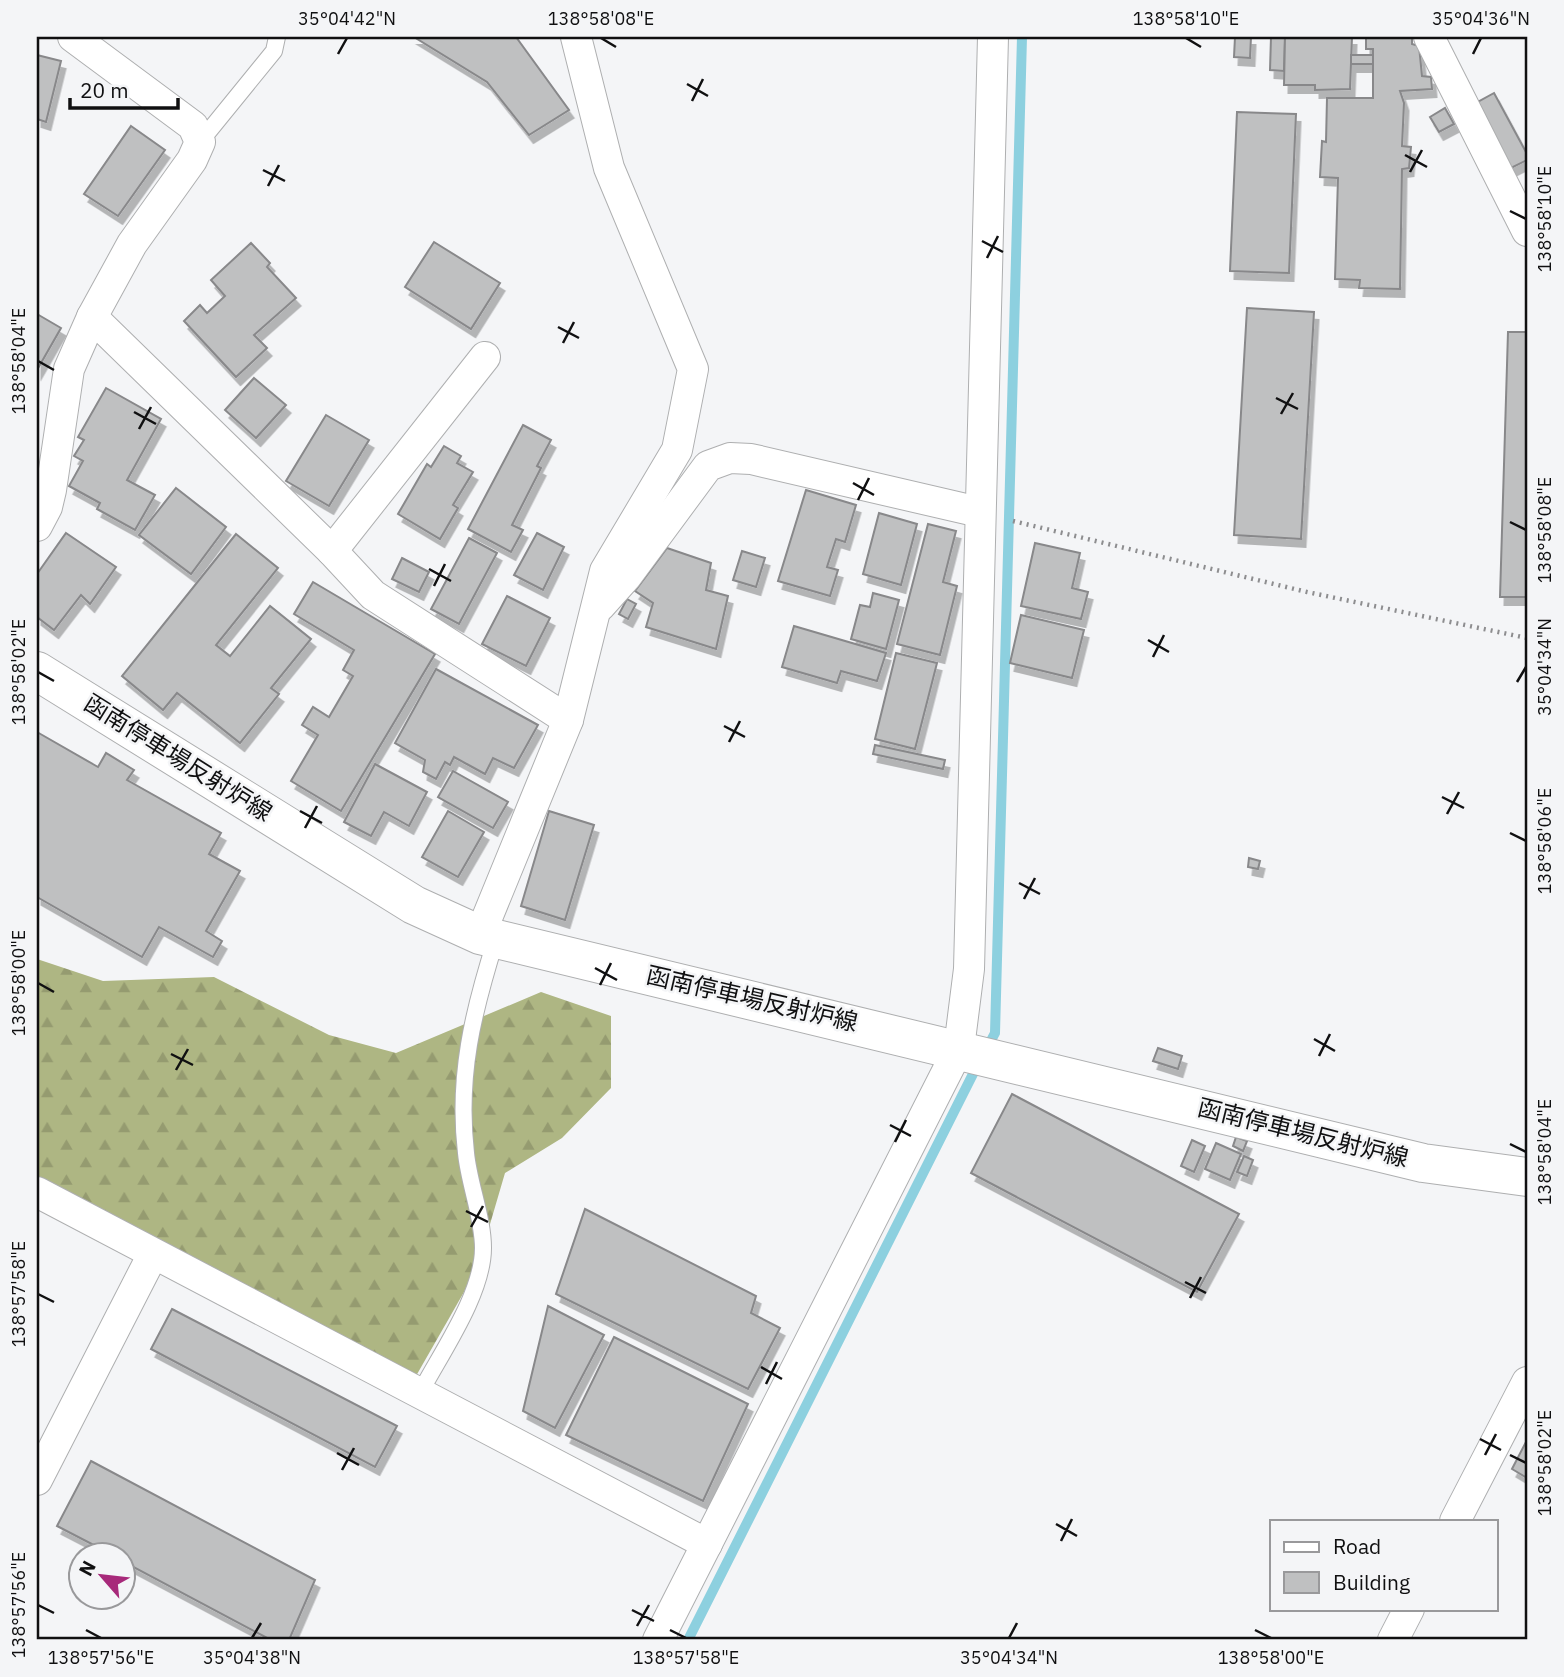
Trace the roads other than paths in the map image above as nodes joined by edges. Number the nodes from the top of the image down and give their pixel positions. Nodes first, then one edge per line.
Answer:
1 (73, 37) edge
2 (277, 37) edge
3 (576, 37) edge
4 (993, 37) edge
5 (1429, 37) edge
6 (200, 142) junction
7 (1527, 231) edge
8 (92, 317) junction
9 (485, 357) dead end
10 (979, 512) junction
11 (37, 526) edge
12 (332, 551) junction
13 (597, 610) junction
14 (37, 671) edge
15 (568, 720) junction
16 (488, 937) junction
17 (974, 1052) junction
18 (1527, 1177) edge
19 (37, 1192) edge
20 (153, 1254) junction
21 (1527, 1382) edge
22 (420, 1393) junction
23 (37, 1480) edge
24 (1456, 1520) edge
25 (707, 1544) junction
26 (1408, 1610) edge
27 (658, 1640) edge
28 (1393, 1640) edge

1 - 6 street
2 - 6 lane
3 - 13 street
4 - 10 street
5 - 7 street
6 - 8 street
8 - 11 street
8 - 12 street
9 - 12 street
10 - 13 street
10 - 17 street
12 - 15 street
13 - 15 street
14 - 16 main road, 函南停車場反射炉線
15 - 16 street
16 - 17 main road, 函南停車場反射炉線
16 - 22 lane
17 - 18 main road, 函南停車場反射炉線
17 - 25 street
19 - 20 street
20 - 22 street
20 - 23 street
21 - 24 street
22 - 25 street
25 - 27 street
26 - 28 street

